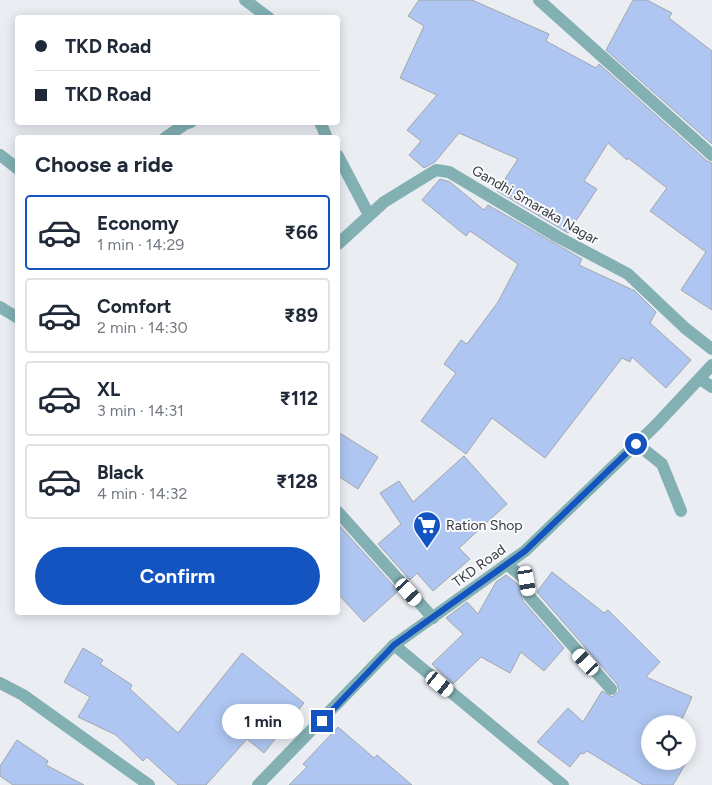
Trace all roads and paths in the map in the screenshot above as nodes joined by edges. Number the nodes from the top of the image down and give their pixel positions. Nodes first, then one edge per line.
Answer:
1 (246, 0) edge
2 (539, 0) edge
3 (265, 15) edge
4 (184, 125) edge
5 (169, 135) edge
6 (0, 155) edge
7 (712, 155) edge
8 (340, 160) edge
9 (15, 167) edge
10 (369, 215) junction
11 (340, 242) edge
12 (0, 307) edge
13 (15, 316) edge
14 (712, 349) edge
15 (712, 365) edge
16 (700, 379) junction
17 (712, 388) edge
18 (636, 444) junction
19 (681, 511) dead end
20 (340, 514) edge
21 (507, 564) junction
22 (433, 618) junction
23 (394, 645) junction
24 (0, 683) edge
25 (611, 688) dead end
26 (149, 785) edge
27 (258, 785) edge
28 (563, 785) edge

1 - 3 street
2 - 7 street
4 - 5 street
6 - 9 street
8 - 10 street
10 - 11 street, Gandhi Smaraka Nagar
10 - 14 street, Gandhi Smaraka Nagar
12 - 13 street
15 - 16 street, TKD Road
16 - 17 street
16 - 18 street, TKD Road
18 - 19 street
18 - 21 street, TKD Road
20 - 22 street
21 - 22 street, TKD Road
21 - 25 street
22 - 23 street, TKD Road
23 - 27 street, TKD Road
23 - 28 street
24 - 26 street

